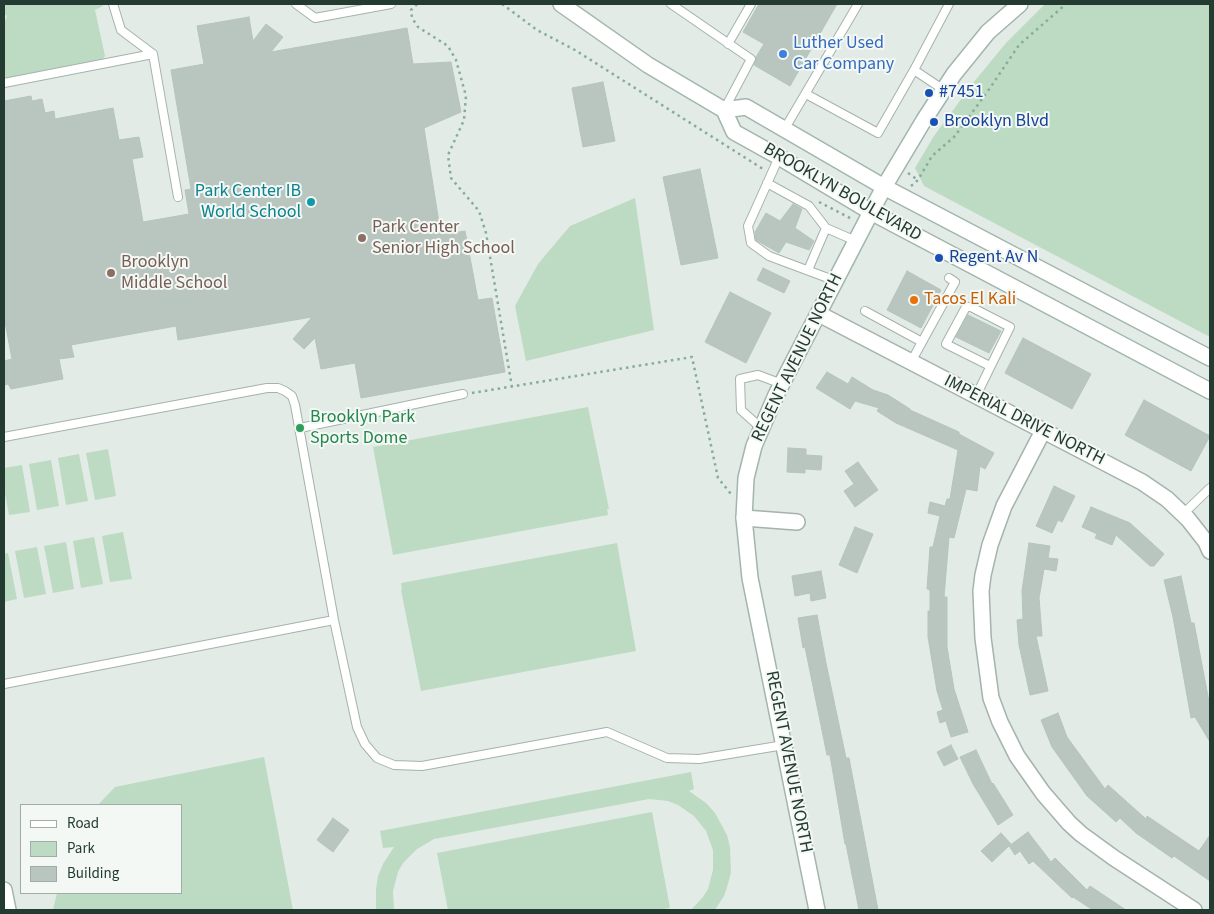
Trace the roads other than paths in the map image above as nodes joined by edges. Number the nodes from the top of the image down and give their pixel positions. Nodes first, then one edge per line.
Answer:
1 (113, 4) edge
2 (296, 4) edge
3 (391, 4) edge
4 (561, 4) edge
5 (671, 4) edge
6 (751, 4) edge
7 (858, 4) edge
8 (949, 4) edge
9 (1020, 4) edge
10 (728, 44) junction
11 (153, 54) junction
12 (914, 70) junction
13 (4, 83) edge
14 (944, 90) junction
15 (806, 94) junction
16 (724, 110) junction
17 (784, 130) junction
18 (779, 157) junction
19 (767, 183) junction
20 (884, 187) junction
21 (178, 197) dead end
22 (871, 212) junction
23 (826, 228) junction
24 (850, 238) junction
25 (808, 270) junction
26 (948, 278) dead end
27 (836, 281) junction
28 (865, 311) dead end
29 (819, 314) junction
30 (922, 342) junction
31 (1210, 358) edge
32 (911, 362) junction
33 (990, 366) junction
34 (782, 384) junction
35 (1210, 391) edge
36 (463, 394) road end
37 (976, 396) junction
38 (300, 428) junction
39 (761, 428) junction
40 (1043, 431) junction
41 (4, 436) edge
42 (1210, 488) edge
43 (1183, 514) junction
44 (744, 518) junction
45 (798, 522) dead end
46 (1210, 551) edge
47 (334, 620) junction
48 (4, 684) edge
49 (784, 745) junction
50 (4, 890) edge
51 (1176, 906) edge
52 (8, 910) edge
53 (817, 910) edge
54 (1194, 910) edge

1 - 11 lane
2 - 3 lane
4 - 16 street
5 - 10 lane
6 - 10 lane
7 - 15 lane
8 - 12 lane
9 - 14 street, REGENT AVENUE NORTH
10 - 16 lane
11 - 13 lane
11 - 21 lane
12 - 14 lane
12 - 15 lane
14 - 20 street, REGENT AVENUE NORTH
15 - 17 lane
16 - 17 street, BROOKLYN BOULEVARD
16 - 18 street, BROOKLYN BOULEVARD
17 - 20 street, BROOKLYN BOULEVARD
18 - 19 lane
18 - 22 street, BROOKLYN BOULEVARD
19 - 23 lane
19 - 25 lane
20 - 22 street, REGENT AVENUE NORTH
20 - 31 street, BROOKLYN BOULEVARD
22 - 24 street, REGENT AVENUE NORTH
22 - 35 street, BROOKLYN BOULEVARD
23 - 24 lane
23 - 25 lane
24 - 27 street, REGENT AVENUE NORTH
25 - 27 lane
26 - 30 lane
27 - 29 street, REGENT AVENUE NORTH
28 - 30 lane
29 - 32 street, IMPERIAL DRIVE NORTH
29 - 34 street, REGENT AVENUE NORTH
30 - 32 lane
32 - 37 street, IMPERIAL DRIVE NORTH
33 - 33 lane
33 - 37 lane
34 - 39 street, REGENT AVENUE NORTH
34 - 39 lane
36 - 38 lane
37 - 40 street, IMPERIAL DRIVE NORTH
38 - 41 lane
38 - 47 lane
39 - 44 street, REGENT AVENUE NORTH
40 - 43 street, IMPERIAL DRIVE NORTH
40 - 51 street
42 - 43 lane
43 - 46 street, IMPERIAL DRIVE NORTH
44 - 45 street
44 - 49 street, REGENT AVENUE NORTH
47 - 48 lane
47 - 49 lane
49 - 53 street, REGENT AVENUE NORTH
50 - 52 street
51 - 54 street

